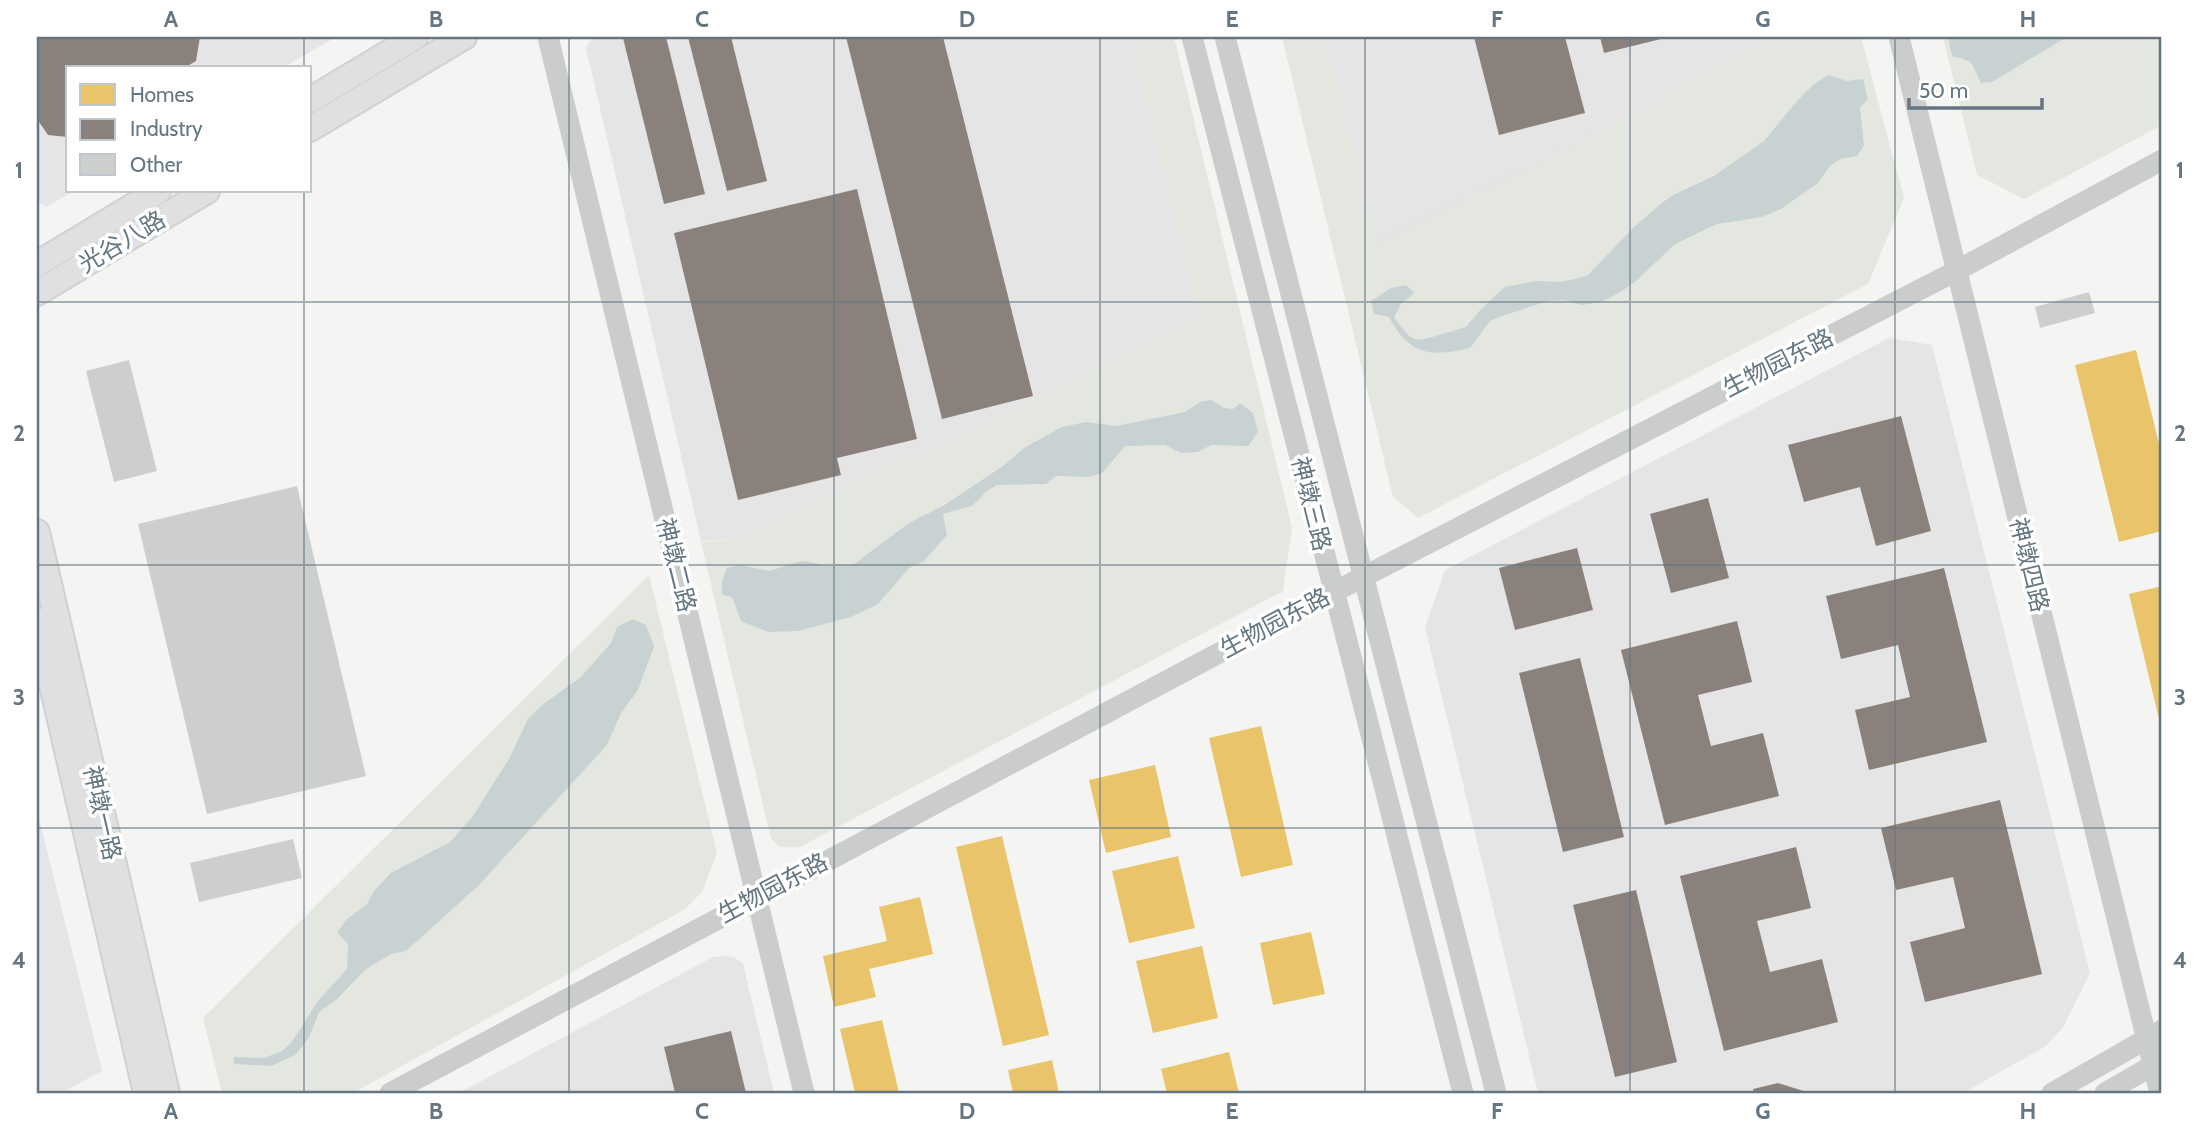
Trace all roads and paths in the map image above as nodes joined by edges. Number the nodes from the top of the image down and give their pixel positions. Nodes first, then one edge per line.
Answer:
1 (415, 37) edge
2 (464, 37) edge
3 (548, 37) edge
4 (1192, 37) edge
5 (1225, 37) edge
6 (1899, 37) edge
7 (312, 99) edge
8 (312, 128) edge
9 (2162, 160) edge
10 (157, 192) edge
11 (205, 192) edge
12 (37, 264) edge
13 (1956, 271) junction
14 (37, 293) edge
15 (37, 533) edge
16 (1363, 579) junction
17 (1334, 592) junction
18 (37, 620) edge
19 (756, 898) junction
20 (2154, 1034) edge
21 (2158, 1062) edge
22 (146, 1093) edge
23 (167, 1093) edge
24 (390, 1093) edge
25 (804, 1093) edge
26 (1463, 1093) edge
27 (1496, 1093) edge
28 (2052, 1093) edge
29 (2105, 1093) edge
30 (2160, 1093) edge

1 - 7 main road
2 - 8 main road
3 - 19 street, 神墩二路
4 - 17 street, 神墩三路
5 - 16 street, 神墩三路
6 - 13 street, 神墩四路
9 - 13 street, 生物园东路
10 - 12 main road, 光谷八路
11 - 14 main road, 光谷八路
13 - 16 street, 生物园东路
13 - 20 street, 神墩四路
15 - 23 main road, 神墩一路
16 - 17 street, 生物园东路
16 - 27 street, 神墩三路
17 - 19 street, 生物园东路
17 - 26 street, 神墩三路
18 - 22 main road, 神墩一路
19 - 24 street, 生物园东路
19 - 25 street, 神墩二路
20 - 21 street, 神墩四路
20 - 28 street
21 - 29 street
21 - 30 street, 神墩四路

